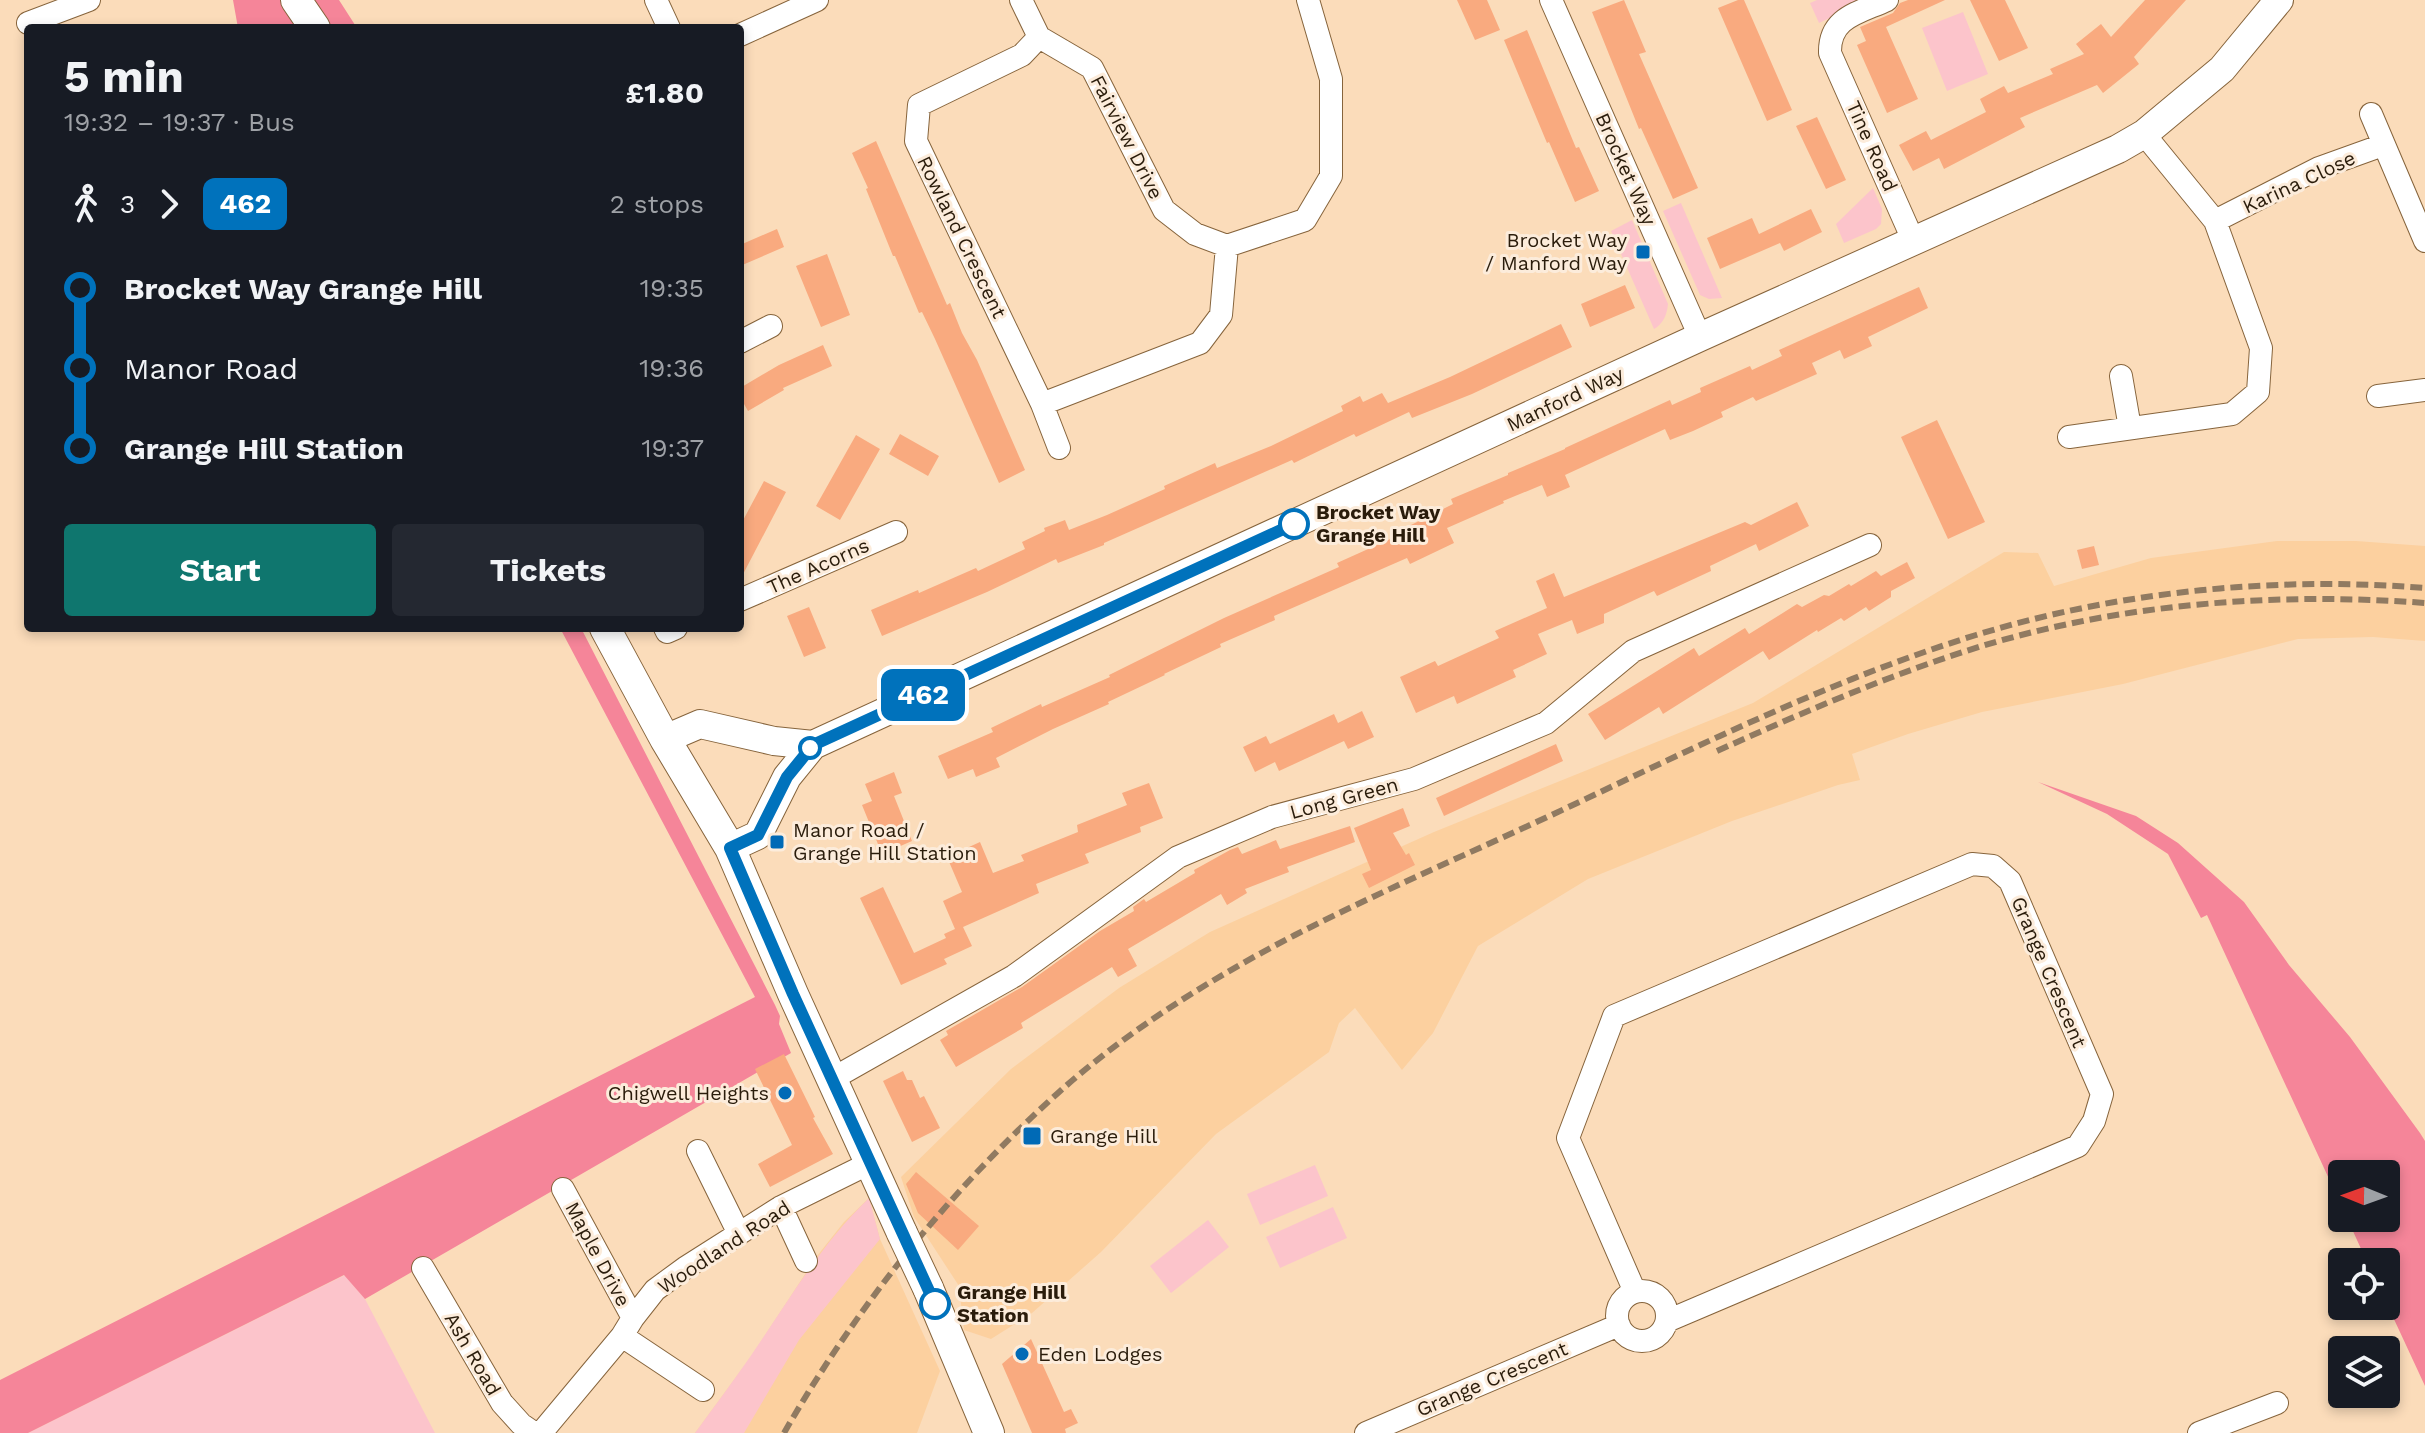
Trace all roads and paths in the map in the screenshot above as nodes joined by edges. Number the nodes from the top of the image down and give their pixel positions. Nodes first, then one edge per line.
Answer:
1 (89, 0) edge
2 (296, 0) edge
3 (656, 0) edge
4 (817, 0) edge
5 (1021, 0) edge
6 (1308, 0) edge
7 (1551, 0) edge
8 (1887, 0) edge
9 (2279, 0) edge
10 (28, 23) dead end
11 (312, 24) edge
12 (667, 24) edge
13 (744, 33) edge
14 (1039, 37) junction
15 (2371, 114) dead end
16 (2144, 134) junction
17 (2383, 145) junction
18 (2215, 221) junction
19 (1913, 240) junction
20 (2425, 241) edge
21 (1227, 246) junction
22 (771, 326) dead end
23 (1700, 337) junction
24 (744, 340) edge
25 (2121, 376) dead end
26 (2425, 390) edge
27 (2378, 396) dead end
28 (1042, 404) junction
29 (2130, 428) junction
30 (2069, 437) dead end
31 (1059, 448) dead end
32 (896, 532) dead end
33 (1870, 545) dead end
34 (744, 598) edge
35 (607, 632) edge
36 (665, 739) junction
37 (813, 745) junction
38 (730, 848) junction
39 (832, 1079) junction
40 (698, 1151) dead end
41 (870, 1163) junction
42 (563, 1189) dead end
43 (781, 1207) junction
44 (739, 1234) junction
45 (806, 1261) dead end
46 (423, 1268) dead end
47 (1635, 1292) junction
48 (1667, 1321) junction
49 (1619, 1325) junction
50 (628, 1327) junction
51 (703, 1390) dead end
52 (2277, 1403) dead end
53 (534, 1433) edge
54 (541, 1433) edge
55 (989, 1433) edge
56 (1366, 1433) edge
57 (2199, 1433) edge

1 - 10 street
2 - 11 main road
3 - 12 street
4 - 13 street
5 - 14 street
6 - 21 street
7 - 23 street, Brocket Way
8 - 19 street, Tine Road
9 - 16 street, Manford Way
14 - 21 street, Fairview Drive
14 - 28 street, Rowland Crescent
15 - 17 street
16 - 18 street
16 - 19 street, Manford Way
17 - 18 street, Karina Close
17 - 20 street
18 - 29 street
19 - 23 street, Manford Way
21 - 28 street
22 - 24 street
23 - 37 street, Manford Way
25 - 29 street
26 - 27 street
28 - 31 street, Rowland Crescent
29 - 30 street
32 - 34 street, The Acorns
33 - 39 street, Long Green
35 - 36 main road
36 - 37 street
36 - 38 main road
37 - 38 street, Manford Way
38 - 39 main road
39 - 41 main road
40 - 44 street
41 - 43 street, Woodland Road
41 - 55 main road, bridge
42 - 50 street, Maple Drive
43 - 44 street, Woodland Road
43 - 45 street
44 - 50 street, Woodland Road
46 - 53 street, Ash Road
47 - 48 street
47 - 48 street, Grange Crescent
47 - 49 street
48 - 49 street, Grange Crescent
49 - 56 street, Grange Crescent
50 - 51 street
50 - 54 street, Woodland Road
52 - 57 street

